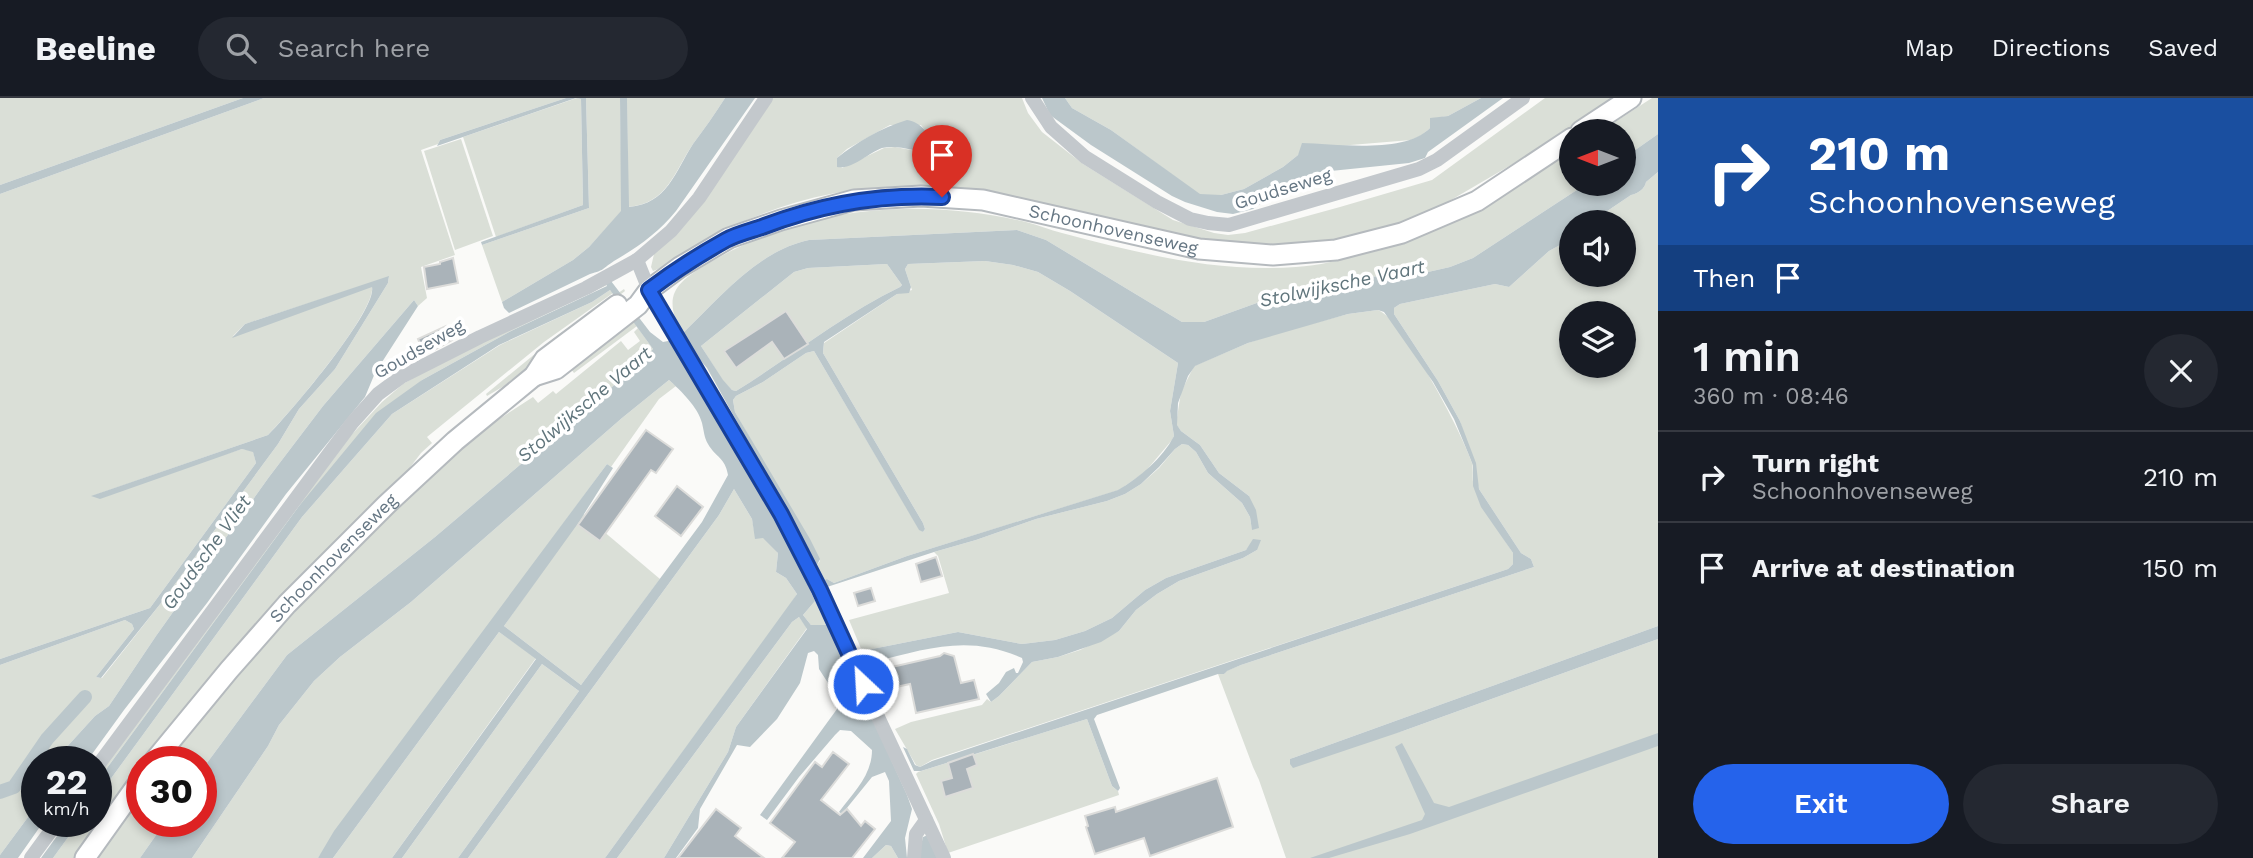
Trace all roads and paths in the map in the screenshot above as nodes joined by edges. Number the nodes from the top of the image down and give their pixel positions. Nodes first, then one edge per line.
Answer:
1 (766, 98) edge
2 (1032, 98) edge
3 (1523, 98) edge
4 (1631, 98) edge
5 (1599, 119) edge
6 (1559, 147) edge
7 (637, 260) junction
8 (649, 290) junction
9 (112, 746) edge
10 (166, 746) edge
11 (126, 800) edge
12 (926, 820) junction
13 (46, 837) edge
14 (31, 858) edge
15 (85, 858) edge
16 (914, 858) edge
17 (944, 858) edge

1 - 7 street, Goudseweg
2 - 3 street, Goudseweg
4 - 5 main road
6 - 8 main road, Schoonhovenseweg
7 - 8 street
7 - 9 street, Goudseweg
8 - 10 main road, Schoonhovenseweg
8 - 12 street
11 - 15 main road
12 - 16 street
12 - 17 street
13 - 14 street

